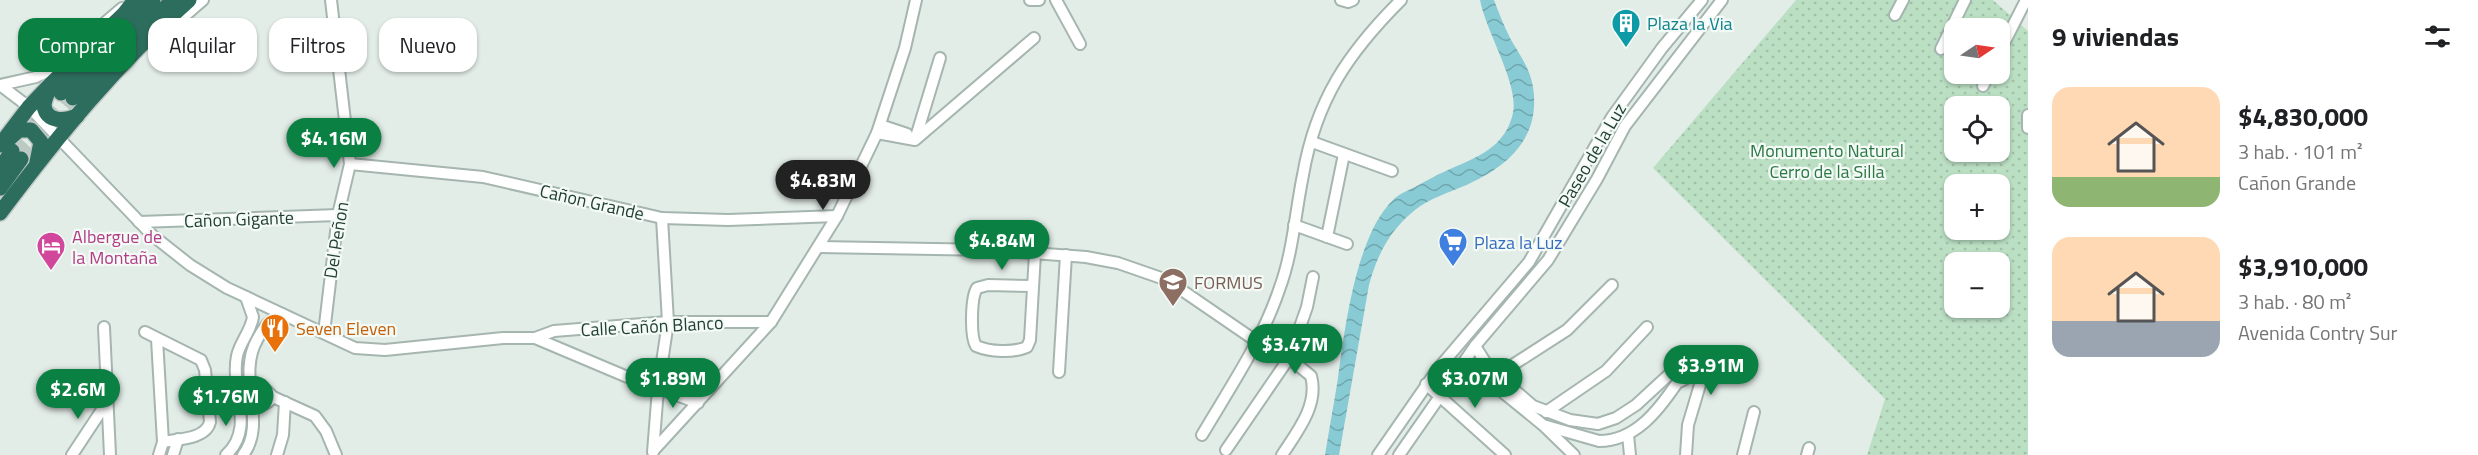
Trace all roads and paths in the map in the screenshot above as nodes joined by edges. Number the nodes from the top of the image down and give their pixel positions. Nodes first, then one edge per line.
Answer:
1 (135, 0) edge
2 (153, 0) edge
3 (172, 0) edge
4 (189, 0) edge
5 (203, 0) edge
6 (916, 0) edge
7 (1030, 0) edge
8 (1039, 0) edge
9 (1056, 0) edge
10 (1401, 0) edge
11 (1722, 0) edge
12 (1903, 0) edge
13 (1965, 0) edge
14 (2026, 0) edge
15 (331, 2) edge
16 (1698, 2) edge
17 (1895, 15) dead end
18 (170, 18) edge
19 (182, 18) edge
20 (1707, 19) junction
21 (2010, 31) edge
22 (1034, 38) dead end
23 (148, 40) edge
24 (1080, 44) dead end
25 (1662, 48) junction
26 (1941, 49) dead end
27 (940, 58) dead end
28 (1674, 60) junction
29 (0, 85) edge
30 (62, 92) junction
31 (29, 107) junction
32 (2028, 115) edge
33 (76, 116) junction
34 (2028, 127) edge
35 (879, 129) junction
36 (916, 137) junction
37 (62, 139) junction
38 (1312, 142) junction
39 (8, 150) edge
40 (1344, 154) junction
41 (350, 164) junction
42 (36, 165) junction
43 (0, 169) edge
44 (1392, 171) dead end
45 (0, 189) edge
46 (0, 213) edge
47 (338, 215) junction
48 (837, 216) junction
49 (662, 218) junction
50 (139, 222) junction
51 (1294, 225) junction
52 (1327, 237) junction
53 (1347, 244) dead end
54 (819, 247) junction
55 (1035, 253) junction
56 (1066, 255) junction
57 (1313, 278) dead end
58 (1612, 285) dead end
59 (1032, 286) junction
60 (245, 297) junction
61 (1490, 308) junction
62 (282, 314) junction
63 (1500, 317) junction
64 (668, 322) junction
65 (771, 322) junction
66 (104, 327) dead end
67 (1647, 327) dead end
68 (145, 332) dead end
69 (324, 333) junction
70 (535, 338) junction
71 (157, 339) junction
72 (1256, 341) junction
73 (1475, 346) junction
74 (1289, 358) junction
75 (1697, 360) junction
76 (1437, 370) junction
77 (1059, 372) dead end
78 (1493, 378) junction
79 (1450, 380) junction
80 (1684, 382) junction
81 (1426, 384) junction
82 (658, 388) junction
83 (244, 391) junction
84 (1439, 396) junction
85 (273, 397) junction
86 (108, 402) junction
87 (285, 402) junction
88 (698, 403) junction
89 (1636, 405) junction
90 (246, 406) junction
91 (1546, 412) junction
92 (1754, 412) dead end
93 (1649, 417) junction
94 (1598, 424) junction
95 (1543, 425) junction
96 (1202, 435) dead end
97 (1628, 435) junction
98 (178, 439) junction
99 (1686, 439) junction
100 (163, 441) junction
101 (1599, 441) junction
102 (1226, 450) dead end
103 (653, 453) edge
104 (112, 454) edge
105 (72, 455) edge
106 (159, 455) edge
107 (173, 455) edge
108 (226, 455) edge
109 (243, 455) edge
110 (277, 455) edge
111 (336, 455) edge
112 (1282, 455) edge
113 (1378, 455) edge
114 (1399, 455) edge
115 (1504, 455) edge
116 (1574, 455) edge
117 (1630, 455) edge
118 (1686, 455) edge
119 (1743, 455) edge

1 - 29 street
1 - 30 highway
2 - 30 highway
3 - 30 highway
4 - 18 highway
5 - 19 street
6 - 35 street
7 - 8 street
9 - 24 street
10 - 38 street
11 - 20 street, Paseo de la Luz
12 - 17 street
13 - 26 street
14 - 21 street
15 - 41 street, Del Peñon
16 - 20 street
16 - 25 street, Paseo de la Luz
20 - 28 street, Paseo de la Luz
22 - 36 street
23 - 33 highway
25 - 28 street
25 - 61 street, Paseo de la Luz
27 - 36 street
28 - 63 street, Paseo de la Luz
29 - 31 street
30 - 31 highway
30 - 33 highway
31 - 37 street
31 - 39 highway
32 - 34 street
33 - 37 highway
35 - 36 street
35 - 48 street
37 - 42 highway
37 - 50 street
38 - 40 street
38 - 51 street
39 - 42 highway
39 - 43 highway
39 - 45 highway
40 - 44 street
40 - 52 street
41 - 47 street, Del Peñon
41 - 49 street, Cañon Grande
42 - 46 highway
47 - 50 street, Cañon Gigante
47 - 69 street, Del Peñon
48 - 49 street, Cañon Grande
48 - 54 street
49 - 64 street
50 - 60 street
51 - 52 street
51 - 72 street
52 - 53 street
54 - 55 street
54 - 65 street
55 - 56 street
55 - 59 street
56 - 72 street
56 - 77 street
57 - 74 street
58 - 78 street
59 - 59 street
60 - 62 street
60 - 83 street
61 - 63 street
61 - 76 street, Paseo de la Luz
62 - 69 street
62 - 83 street
63 - 73 street, Paseo de la Luz
64 - 65 street, Calle Cañón Blanco
64 - 70 street, Calle Cañón Blanco
64 - 82 street
65 - 88 street
66 - 86 street
67 - 91 street
68 - 71 street
69 - 70 street
70 - 82 street
71 - 98 street
71 - 100 street
72 - 74 street
72 - 96 street
73 - 78 street
73 - 79 street, Paseo de la Luz
74 - 102 street
74 - 112 street
75 - 80 street
75 - 89 street
75 - 99 street
76 - 79 street
76 - 81 street, Paseo de la Luz
78 - 79 street
78 - 91 street
78 - 95 street
79 - 84 street, Paseo de la Luz
80 - 93 street
80 - 99 street
81 - 84 street
81 - 113 street, Paseo de la Luz
82 - 88 street
82 - 103 street
83 - 85 street
83 - 90 street
84 - 114 street, Paseo de la Luz
84 - 115 street
85 - 87 street
85 - 90 street
86 - 104 street
86 - 105 street
87 - 110 street
87 - 111 street
88 - 103 street
89 - 93 street
89 - 94 street
90 - 108 street
90 - 109 street
91 - 94 street
92 - 119 street
93 - 97 street
94 - 101 street
95 - 101 street
95 - 116 street
97 - 101 street
97 - 117 street
98 - 100 street
98 - 107 street
99 - 118 street
100 - 106 street

